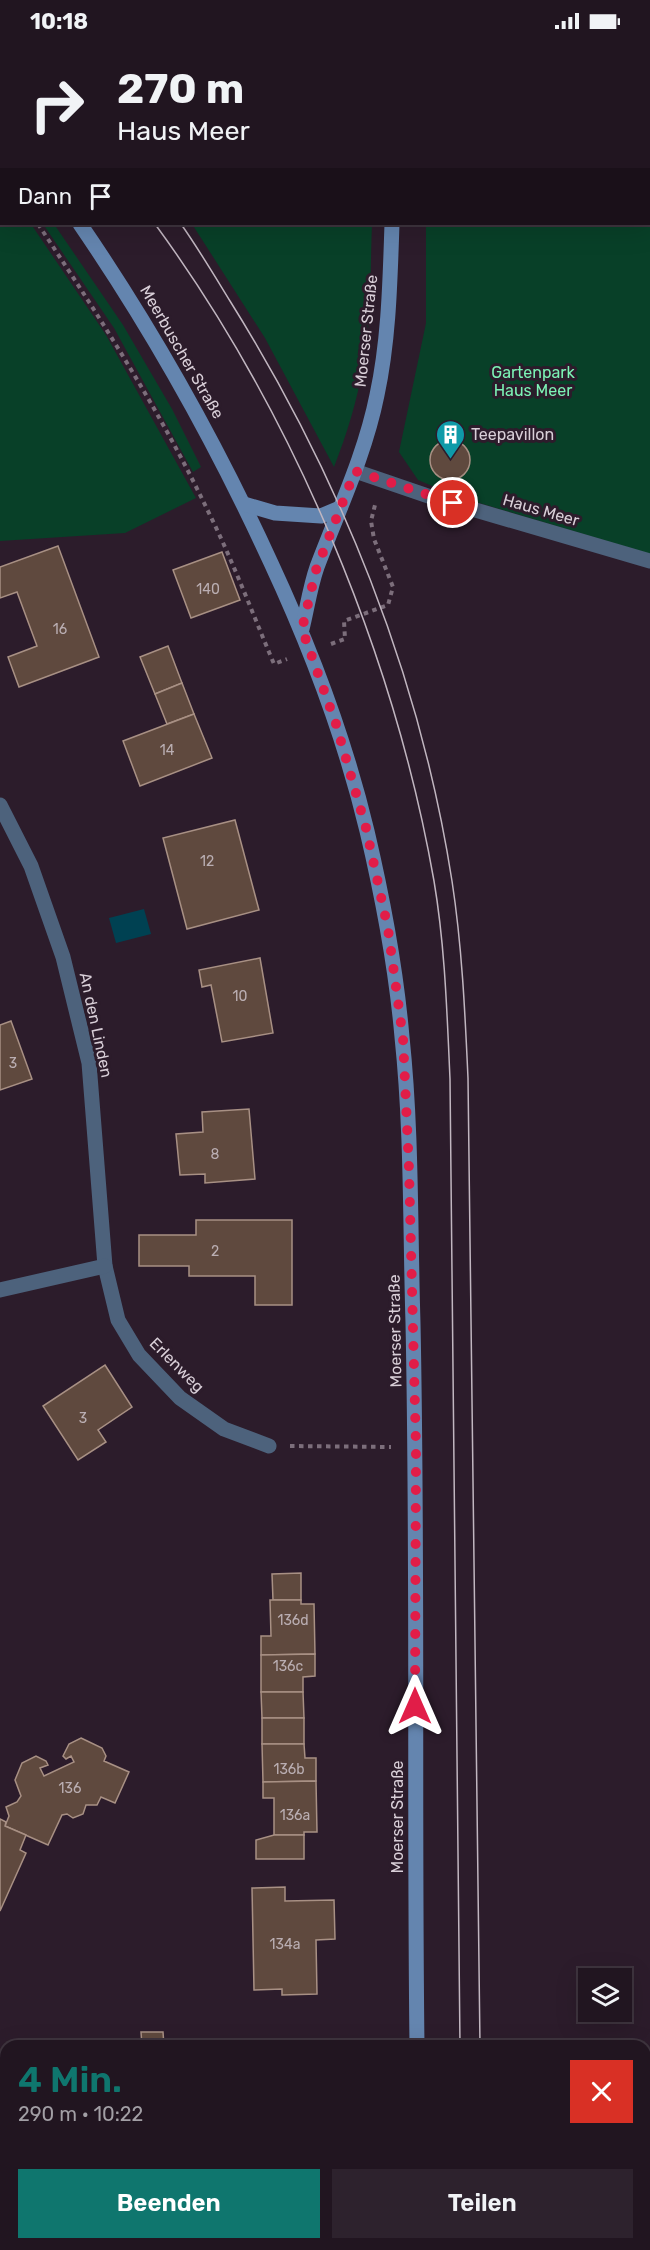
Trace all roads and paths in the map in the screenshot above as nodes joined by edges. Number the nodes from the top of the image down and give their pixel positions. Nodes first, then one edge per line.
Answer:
1 (39, 225) edge
2 (81, 225) edge
3 (392, 225) edge
4 (355, 471) junction
5 (382, 479) junction
6 (244, 504) junction
7 (340, 508) junction
8 (650, 561) edge
9 (302, 629) junction
10 (310, 651) junction
11 (274, 664) dead end
12 (0, 805) edge
13 (105, 1266) junction
14 (0, 1290) edge
15 (269, 1446) joint
16 (416, 1448) junction
17 (417, 2040) edge

1 - 11 path
2 - 6 main road, Meerbuscher Straße
3 - 4 main road, Moerser Straße
4 - 5 street, Haus Meer
4 - 7 main road, Moerser Straße
5 - 8 street, Haus Meer
5 - 10 path
6 - 7 main road
6 - 9 main road, Moerser Straße
7 - 9 main road, Moerser Straße
9 - 10 main road, Moerser Straße
10 - 16 main road, Moerser Straße
12 - 13 street, An den Linden
13 - 14 street
13 - 15 street, Erlenweg
15 - 16 path
16 - 17 main road, Moerser Straße

